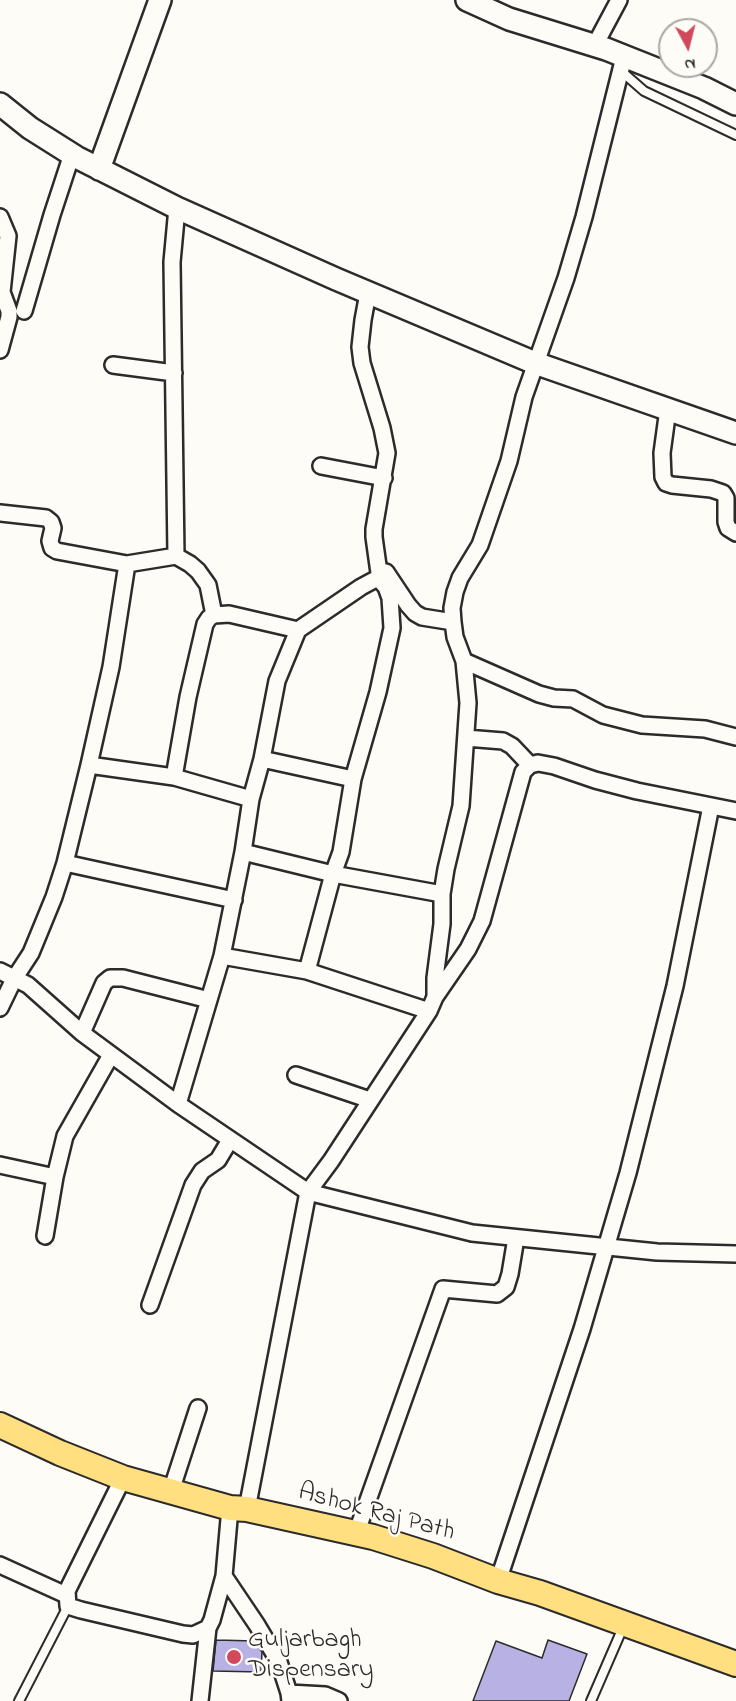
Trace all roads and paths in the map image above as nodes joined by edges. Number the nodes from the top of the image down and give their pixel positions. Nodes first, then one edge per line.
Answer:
1 (160, 0) edge
2 (467, 0) edge
3 (619, 0) edge
4 (595, 45) junction
5 (622, 63) junction
6 (0, 104) edge
7 (736, 104) edge
8 (736, 135) edge
9 (72, 154) junction
10 (99, 169) junction
11 (177, 208) junction
12 (0, 217) edge
13 (368, 293) junction
14 (24, 311) dead end
15 (0, 350) edge
16 (536, 363) junction
17 (113, 365) dead end
18 (174, 373) junction
19 (668, 409) junction
20 (736, 433) edge
21 (321, 466) dead end
22 (384, 478) junction
23 (0, 513) edge
24 (736, 533) edge
25 (176, 556) junction
26 (377, 561) junction
27 (127, 564) junction
28 (380, 580) junction
29 (214, 615) junction
30 (453, 622) junction
31 (298, 630) junction
32 (464, 662) junction
33 (736, 737) edge
34 (466, 738) junction
35 (262, 759) junction
36 (89, 765) junction
37 (530, 765) junction
38 (174, 777) junction
39 (353, 779) junction
40 (251, 799) junction
41 (711, 806) junction
42 (736, 811) edge
43 (243, 852) junction
44 (65, 863) junction
45 (333, 874) junction
46 (442, 894) junction
47 (234, 900) junction
48 (222, 956) junction
49 (0, 971) edge
50 (307, 971) junction
51 (14, 979) junction
52 (209, 1000) junction
53 (432, 1004) junction
54 (0, 1008) edge
55 (82, 1033) junction
56 (111, 1055) junction
57 (296, 1075) dead end
58 (370, 1100) junction
59 (178, 1104) junction
60 (230, 1140) junction
61 (0, 1164) edge
62 (55, 1178) junction
63 (308, 1192) junction
64 (45, 1236) dead end
65 (516, 1238) junction
66 (607, 1245) junction
67 (736, 1254) edge
68 (150, 1305) dead end
69 (198, 1408) dead end
70 (0, 1425) edge
71 (123, 1478) junction
72 (171, 1491) junction
73 (238, 1508) junction
74 (356, 1534) junction
75 (0, 1565) edge
76 (224, 1576) junction
77 (498, 1581) junction
78 (67, 1600) junction
79 (624, 1623) junction
80 (208, 1628) junction
81 (736, 1664) edge
82 (290, 1697) edge
83 (19, 1701) edge
84 (200, 1701) edge
85 (339, 1701) edge
86 (591, 1701) edge

1 - 10 street
2 - 4 street
3 - 4 street
4 - 5 street
5 - 7 street
5 - 8 lane
5 - 16 street
6 - 9 street
9 - 10 street
9 - 14 street
10 - 11 street
11 - 13 street
11 - 18 street
12 - 15 street
13 - 16 street
13 - 22 street
16 - 19 street
16 - 30 street
17 - 18 street
18 - 25 street
19 - 20 street
19 - 24 street
21 - 22 street
22 - 26 street
23 - 27 street
25 - 27 street
25 - 29 street
26 - 28 street
26 - 30 street
27 - 36 street
28 - 31 street
28 - 39 street
29 - 31 street
29 - 38 street
30 - 32 street
31 - 35 street
32 - 33 street
32 - 34 street
34 - 37 street
34 - 46 street
35 - 39 street
35 - 40 street
36 - 38 street
36 - 44 street
37 - 41 street
37 - 53 street
38 - 40 street
39 - 45 street
40 - 43 street
41 - 42 street
41 - 66 street
43 - 45 street
43 - 47 street
44 - 47 street
44 - 51 street
45 - 46 street
45 - 50 street
46 - 53 street
47 - 48 street
48 - 50 street
48 - 52 street
49 - 51 street
50 - 53 street
51 - 54 street
51 - 55 street
52 - 55 street
52 - 59 street
53 - 58 street
55 - 56 street
56 - 59 street
56 - 62 street
57 - 58 street
58 - 63 street
59 - 60 street
60 - 63 street
60 - 68 street
61 - 62 street
62 - 64 street
63 - 65 street
63 - 73 street
65 - 66 street
65 - 74 street
66 - 67 street
66 - 77 street
69 - 72 street
70 - 71 main road, Ashok Raj Path
71 - 72 main road, Ashok Raj Path
71 - 78 street
72 - 73 main road, Ashok Raj Path
73 - 74 main road, Ashok Raj Path
73 - 76 street
74 - 77 main road, Ashok Raj Path
75 - 78 street
76 - 80 street
76 - 82 street
77 - 79 main road, Ashok Raj Path
78 - 80 street
78 - 83 lane
79 - 81 main road, Ashok Raj Path
79 - 86 lane
80 - 84 street
82 - 85 street

